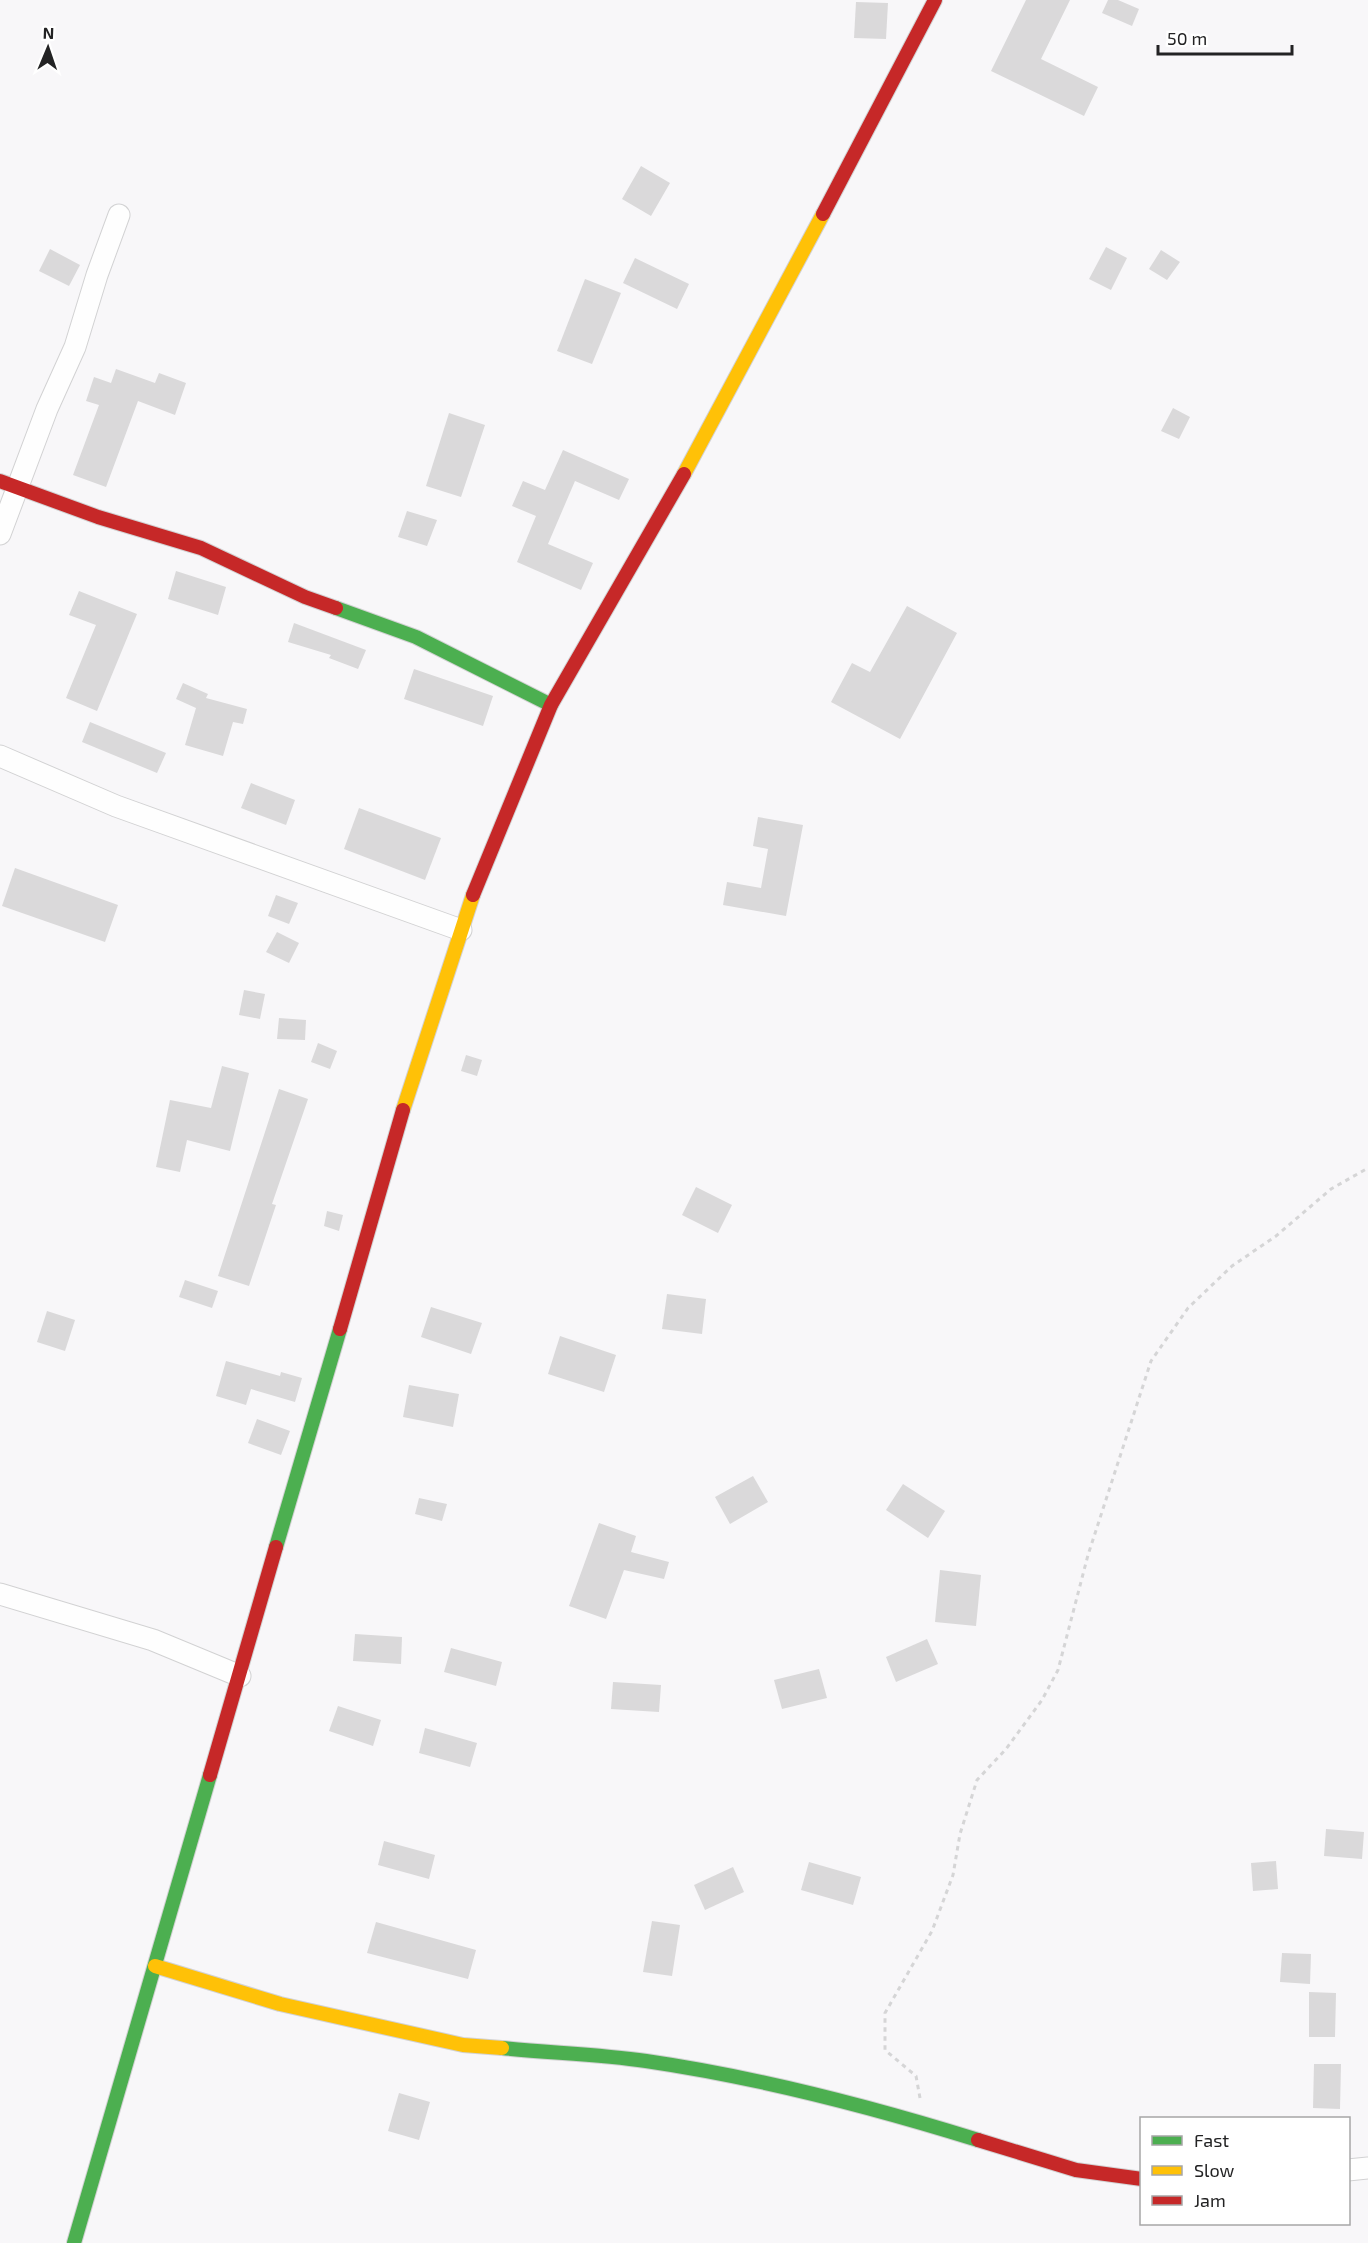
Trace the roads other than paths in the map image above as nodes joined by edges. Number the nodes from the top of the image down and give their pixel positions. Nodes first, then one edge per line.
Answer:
1 (936, 0) edge
2 (119, 215) dead end
3 (9, 485) edge
4 (0, 534) edge
5 (551, 705) junction
6 (0, 756) edge
7 (461, 930) junction
8 (0, 1594) edge
9 (240, 1676) junction
10 (155, 1966) junction
11 (1368, 2168) edge
12 (1350, 2170) edge
13 (1140, 2179) edge
14 (74, 2243) edge

1 - 5 street
2 - 3 street
3 - 4 street
3 - 5 street
5 - 7 street
6 - 7 street
7 - 9 street
8 - 9 street
9 - 10 street
10 - 13 street
10 - 14 street
11 - 12 street

